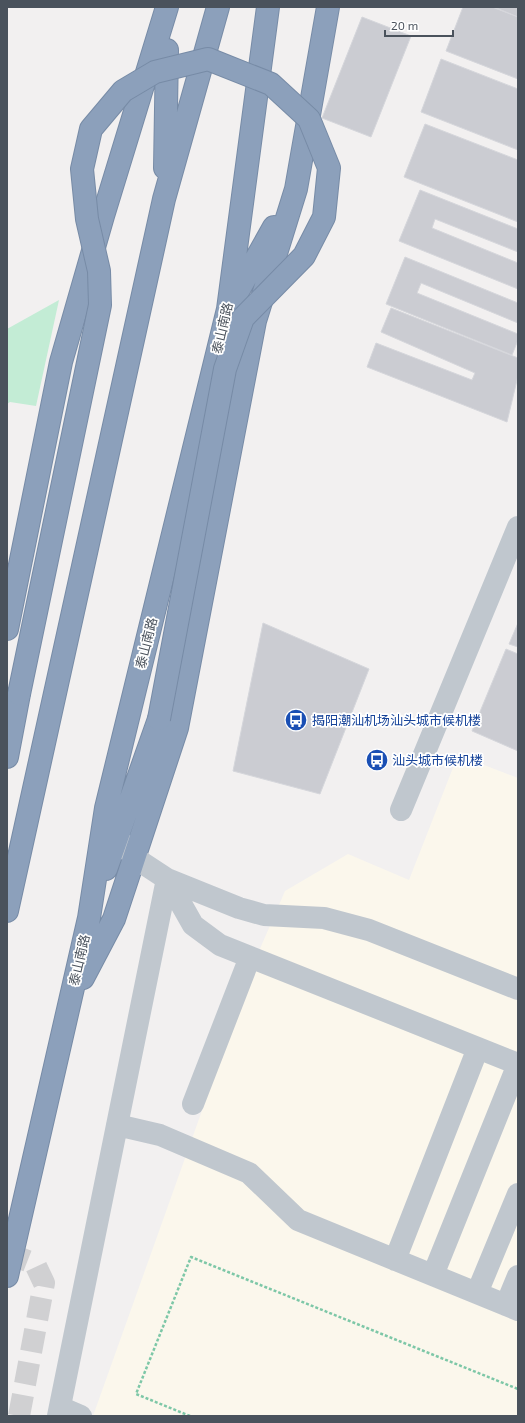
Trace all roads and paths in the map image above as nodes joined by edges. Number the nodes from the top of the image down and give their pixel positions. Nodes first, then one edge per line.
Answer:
1 (167, 7) edge
2 (218, 7) edge
3 (268, 7) edge
4 (328, 7) edge
5 (296, 189) junction
6 (164, 199) junction
7 (228, 309) junction
8 (518, 527) edge
9 (7, 629) edge
10 (7, 757) edge
11 (106, 808) junction
12 (401, 810) dead end
13 (117, 838) junction
14 (135, 858) junction
15 (167, 879) junction
16 (7, 911) edge
17 (89, 918) junction
18 (250, 957) junction
19 (518, 990) edge
20 (69, 1004) junction
21 (478, 1048) junction
22 (518, 1064) edge
23 (193, 1104) dead end
24 (117, 1125) junction
25 (518, 1194) edge
26 (395, 1260) junction
27 (433, 1275) junction
28 (7, 1276) edge
29 (518, 1276) edge
30 (477, 1293) junction
31 (512, 1307) edge
32 (518, 1389) edge
33 (59, 1412) edge
34 (81, 1416) edge
35 (190, 1416) edge

1 - 6 highway
1 - 9 highway
2 - 6 highway
3 - 7 highway, 泰山南路
4 - 5 highway
5 - 7 highway
5 - 14 highway
6 - 16 highway
7 - 11 highway, 泰山南路
8 - 12 street
10 - 13 highway, bridge
11 - 13 street
11 - 17 highway, 泰山南路
13 - 14 street
13 - 17 highway
14 - 15 street
14 - 20 highway
15 - 18 street
15 - 19 street
15 - 24 street
17 - 20 highway, 泰山南路
18 - 21 street
18 - 23 street
20 - 28 highway, 泰山南路
21 - 22 street
21 - 26 street
22 - 27 street
24 - 26 street
24 - 33 street
25 - 30 street
26 - 27 street
27 - 30 street
29 - 31 street
30 - 31 street
32 - 35 path
33 - 34 street

